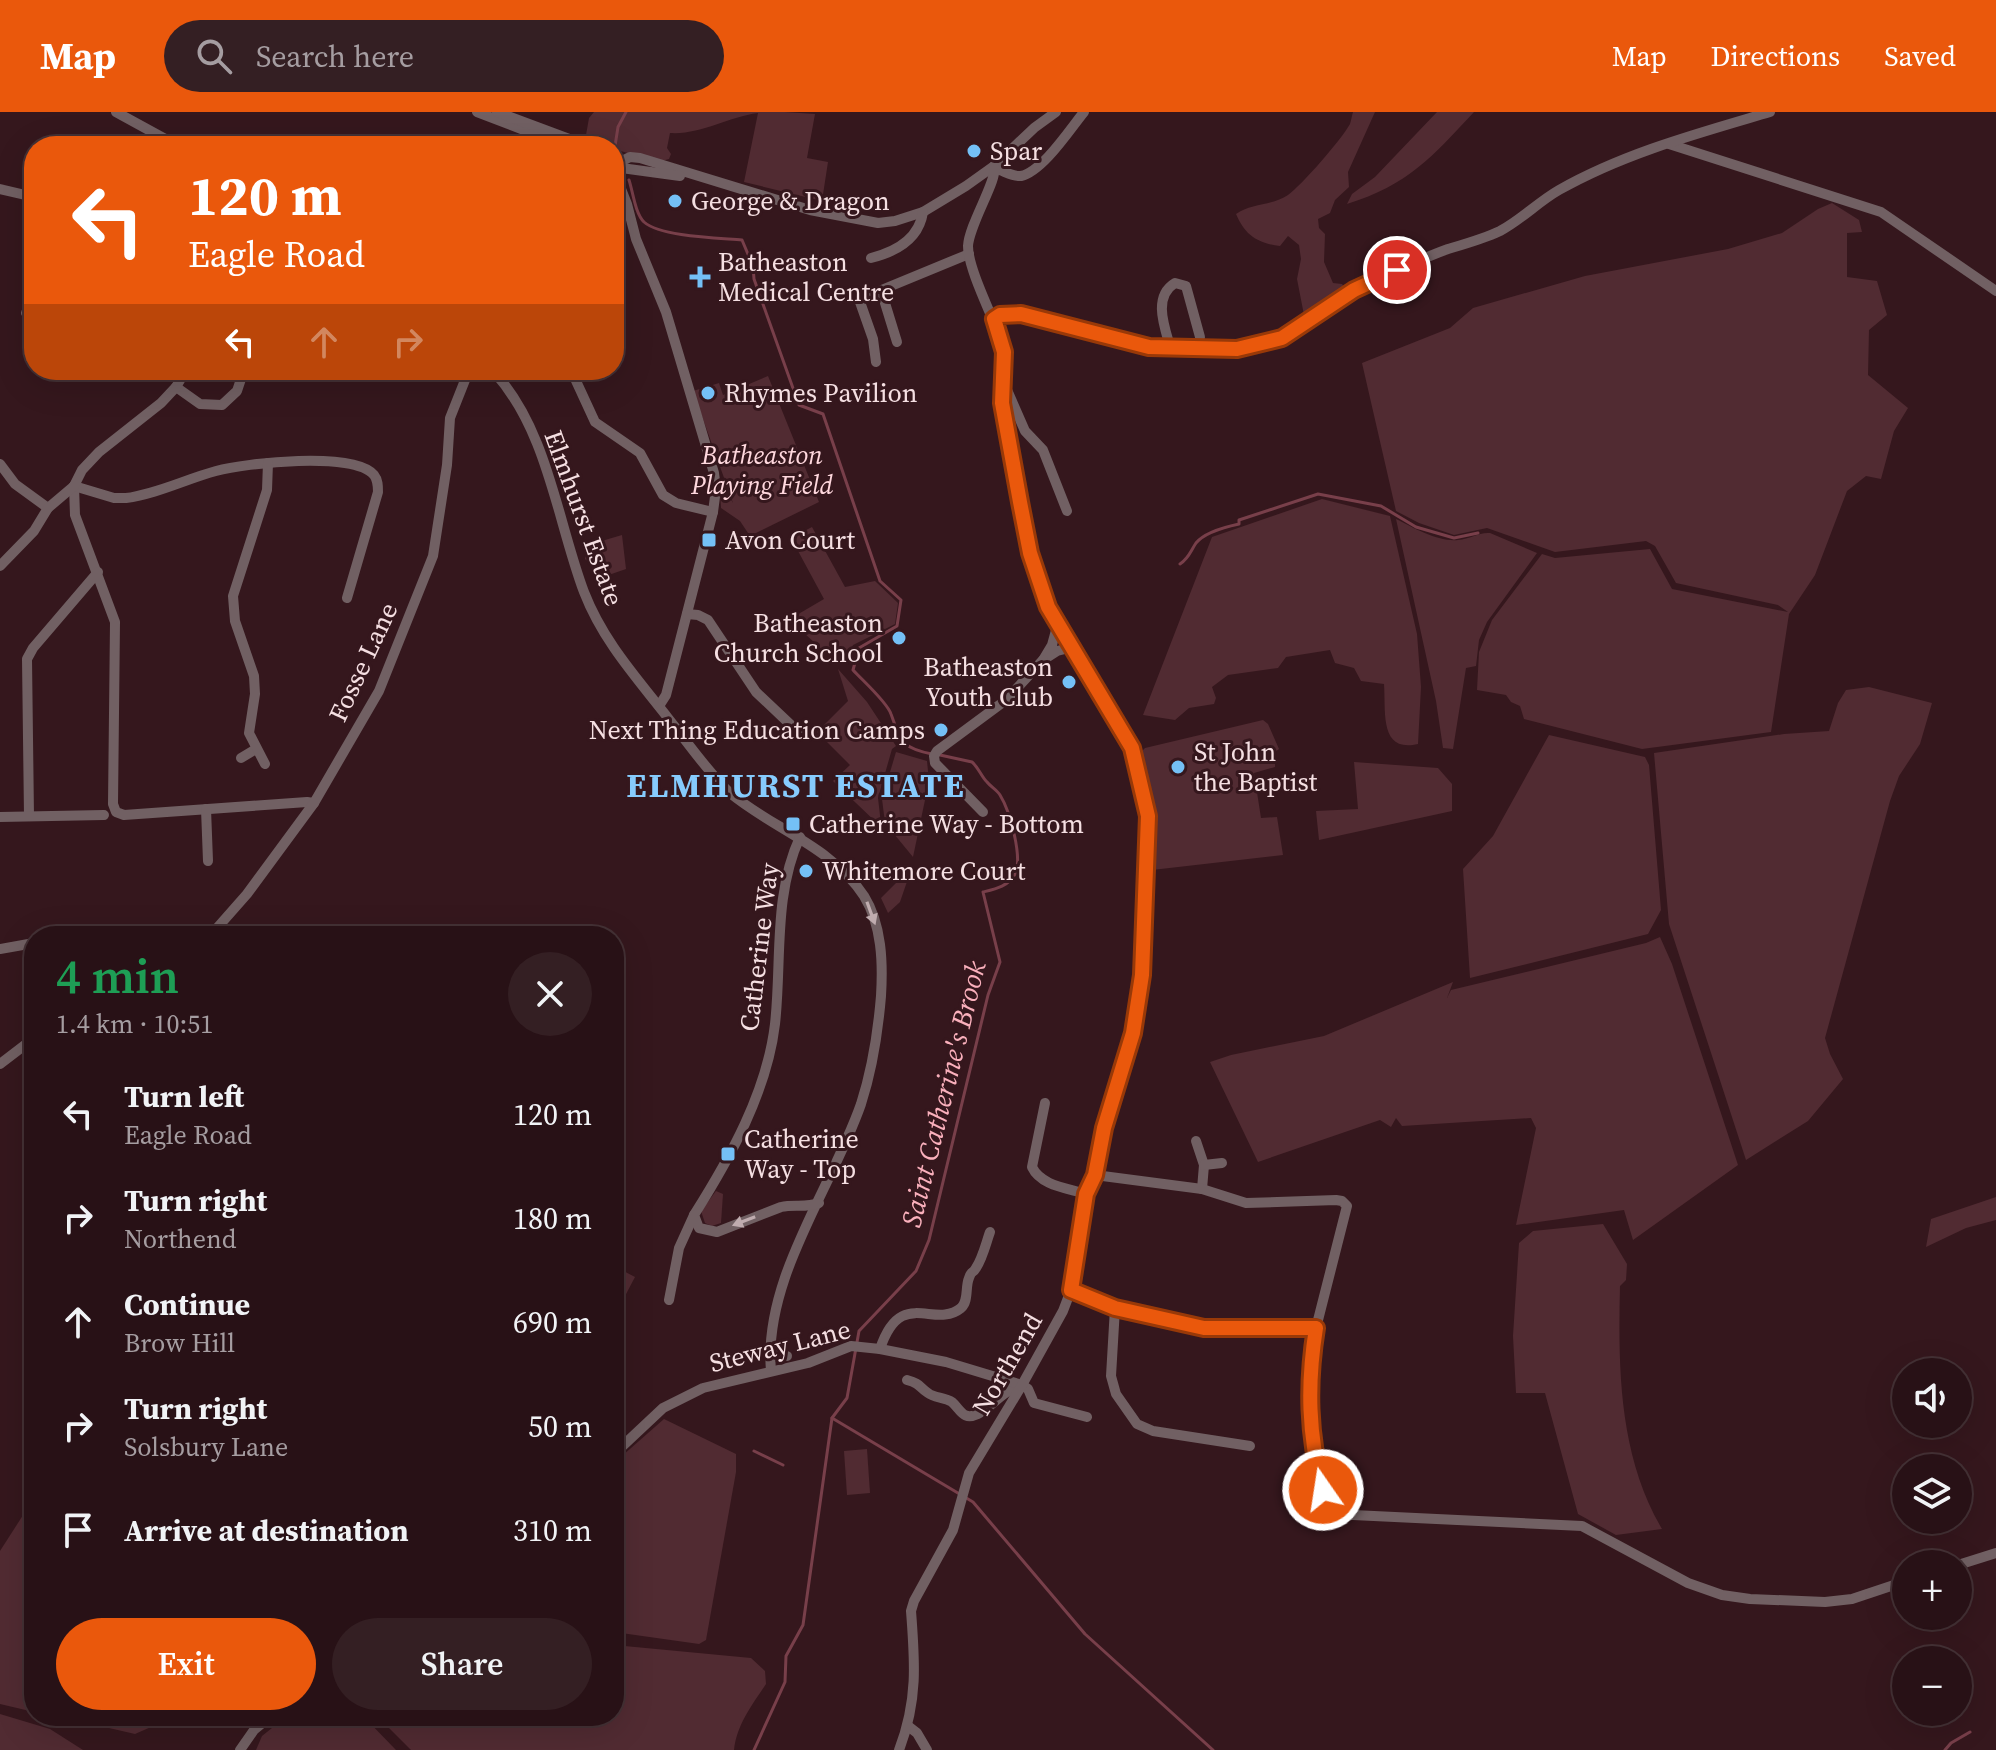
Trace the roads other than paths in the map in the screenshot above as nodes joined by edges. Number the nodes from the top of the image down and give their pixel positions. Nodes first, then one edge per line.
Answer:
1 (116, 112) edge
2 (477, 112) edge
3 (497, 112) edge
4 (1056, 112) edge
5 (1084, 112) edge
6 (1770, 112) edge
7 (160, 136) edge
8 (539, 136) edge
9 (561, 136) edge
10 (1667, 143) junction
11 (995, 167) junction
12 (624, 169) edge
13 (0, 189) edge
14 (24, 195) edge
15 (624, 196) edge
16 (923, 212) junction
17 (969, 252) junction
18 (871, 258) dead end
19 (881, 290) junction
20 (1996, 291) edge
21 (994, 319) junction
22 (1200, 337) dead end
23 (897, 342) dead end
24 (1171, 350) junction
25 (876, 362) dead end
26 (180, 380) edge
27 (241, 380) edge
28 (465, 380) edge
29 (496, 380) dead end
30 (576, 380) edge
31 (1003, 381) junction
32 (176, 387) junction
33 (268, 463) junction
34 (0, 464) edge
35 (74, 486) junction
36 (48, 508) junction
37 (1067, 511) dead end
38 (713, 512) junction
39 (0, 566) edge
40 (98, 572) junction
41 (347, 598) dead end
42 (687, 614) junction
43 (1058, 623) junction
44 (1073, 647) junction
45 (1043, 660) junction
46 (659, 706) junction
47 (801, 728) dead end
48 (256, 749) junction
49 (241, 758) dead end
50 (265, 764) dead end
51 (314, 803) junction
52 (206, 809) junction
53 (983, 812) dead end
54 (104, 815) dead end
55 (29, 816) junction
56 (0, 817) edge
57 (800, 837) junction
58 (208, 861) dead end
59 (219, 926) edge
60 (24, 945) edge
61 (0, 949) edge
62 (24, 1046) edge
63 (0, 1064) edge
64 (1045, 1103) dead end
65 (1196, 1141) dead end
66 (1222, 1163) dead end
67 (1204, 1165) junction
68 (1095, 1175) junction
69 (1202, 1189) junction
70 (1086, 1194) junction
71 (819, 1203) junction
72 (694, 1215) junction
73 (990, 1232) dead end
74 (1071, 1290) junction
75 (669, 1300) dead end
76 (1115, 1308) junction
77 (1316, 1328) junction
78 (880, 1349) junction
79 (770, 1352) junction
80 (787, 1356) dead end
81 (771, 1371) junction
82 (907, 1380) dead end
83 (1022, 1385) junction
84 (1087, 1417) dead end
85 (624, 1445) edge
86 (1250, 1446) dead end
87 (1996, 1553) edge
88 (1972, 1561) edge
89 (1892, 1586) edge
90 (259, 1726) edge
91 (908, 1726) junction
92 (240, 1750) edge
93 (899, 1750) edge
94 (927, 1750) edge

1 - 7 street
2 - 8 street
3 - 9 street
4 - 11 street
5 - 11 street
6 - 10 street
10 - 20 street
10 - 24 street
11 - 16 street
11 - 17 street
12 - 16 street
13 - 14 street
15 - 38 street
16 - 18 street
17 - 19 street
17 - 21 street, Northend
19 - 23 street
19 - 25 street
21 - 24 street
21 - 31 street, Northend
22 - 24 street
26 - 32 street
27 - 32 street
28 - 51 street, Fosse Lane
29 - 46 street, Elmhurst Estate
30 - 38 street
31 - 37 street
31 - 43 street, Northend
32 - 35 street
33 - 35 street
33 - 41 street
33 - 48 street
34 - 36 street
35 - 36 street
35 - 40 street
36 - 39 street
38 - 42 street
40 - 52 street
40 - 55 street
42 - 46 street
42 - 47 street
43 - 44 street, Northend
43 - 45 street
44 - 45 street
44 - 68 street, Northend
45 - 53 street
46 - 57 street, Elmhurst Estate
48 - 49 street
48 - 50 street
51 - 52 street
51 - 59 street, Fosse Lane
52 - 58 street
54 - 55 street
55 - 56 street
57 -> 71 street, Catherine Way
57 - 72 street, Catherine Way
60 - 61 street
62 - 63 street
64 - 70 street
65 - 67 street
66 - 67 street
67 - 69 street
68 - 69 street
68 - 70 street, Northend
69 - 77 street
70 - 74 street, Northend
71 -> 72 street
71 - 79 street, Catherine Way
72 - 75 street, Catherine Way
73 - 78 street
74 - 76 street
74 - 83 street, Northend
76 - 77 street
76 - 86 street
77 - 89 street
78 - 81 street, Steway Lane
78 - 83 street, Steway Lane
79 - 80 street
79 - 81 street, Catherine Way
81 - 85 street, Steway Lane
82 - 83 street
83 - 84 street
83 - 91 street, Northend
87 - 88 street
90 - 92 street
91 - 93 street, Northend
91 - 94 street

